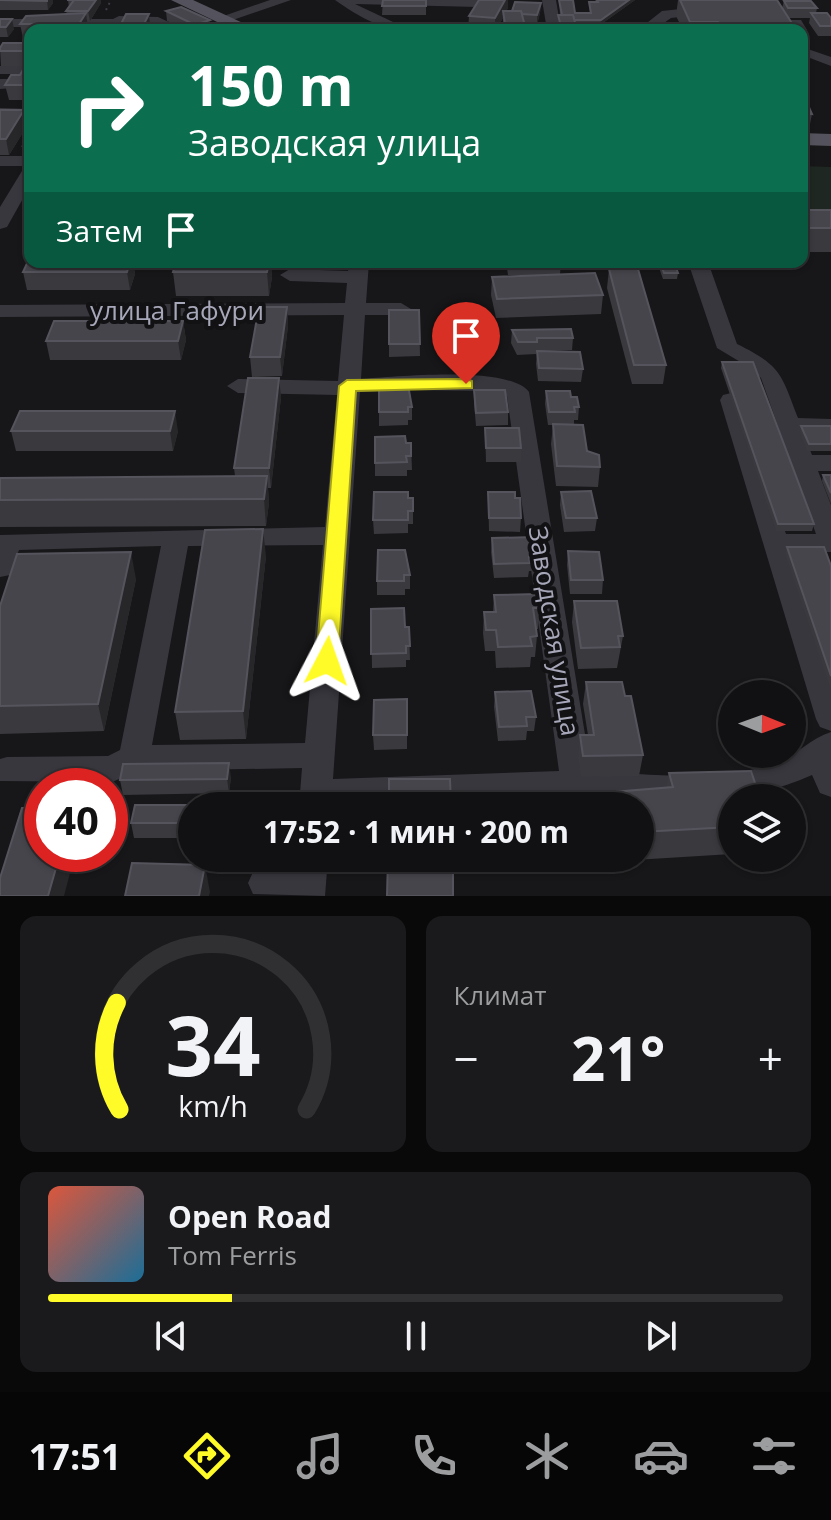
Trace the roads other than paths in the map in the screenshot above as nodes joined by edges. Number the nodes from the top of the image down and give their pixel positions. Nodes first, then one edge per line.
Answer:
1 (124, 0) edge
2 (179, 0) edge
3 (284, 0) edge
4 (339, 0) edge
5 (549, 0) edge
6 (406, 1) edge
7 (478, 3) edge
8 (808, 9) edge
9 (730, 10) edge
10 (3, 18) edge
11 (222, 19) junction
12 (110, 24) edge
13 (165, 24) edge
14 (234, 24) edge
15 (390, 24) edge
16 (553, 24) edge
17 (653, 24) edge
18 (798, 24) edge
19 (808, 54) edge
20 (831, 62) edge
21 (0, 70) edge
22 (24, 70) edge
23 (24, 77) edge
24 (0, 84) edge
25 (0, 113) edge
26 (24, 114) edge
27 (808, 139) edge
28 (831, 140) edge
29 (0, 161) edge
30 (24, 161) edge
31 (24, 178) edge
32 (7, 199) edge
33 (0, 223) edge
34 (700, 268) edge
35 (290, 275) dead end
36 (357, 286) edge
37 (395, 301) dead end
38 (0, 311) edge
39 (238, 386) dead end
40 (347, 387) junction
41 (731, 400) edge
42 (789, 425) junction
43 (831, 426) edge
44 (803, 463) junction
45 (831, 463) edge
46 (826, 510) edge
47 (336, 536) junction
48 (176, 537) junction
49 (831, 541) edge
50 (776, 543) junction
51 (0, 568) edge
52 (831, 719) edge
53 (319, 755) junction
54 (134, 758) junction
55 (828, 761) edge
56 (7, 770) dead end
57 (576, 784) junction
58 (316, 792) edge
59 (437, 792) edge
60 (309, 879) edge
61 (265, 883) dead end

1 - 12 street
2 - 11 main road
3 - 11 street
4 - 6 street
4 - 15 street
5 - 16 street
6 - 7 street
8 - 18 street
9 - 17 street
10 - 12 street
11 - 14 main road
12 - 13 street
19 - 20 street
21 - 22 street
23 - 24 street
25 - 26 street
27 - 28 main road
29 - 30 street
31 - 32 street
32 - 33 street
34 - 42 street
35 - 36 street
36 - 37 street
36 - 38 street, улица Гафури
36 - 40 street
39 - 40 street
40 - 47 street
40 - 57 street, Заводская улица
41 - 50 street
42 - 43 street
42 - 44 street
44 - 45 street
44 - 46 street
46 - 49 street
47 - 48 street
47 - 53 street
48 - 51 street
48 - 54 street
49 - 50 street
50 - 52 street
53 - 54 street
53 - 58 street
54 - 56 street
55 - 57 street
57 - 59 street
60 - 61 street

